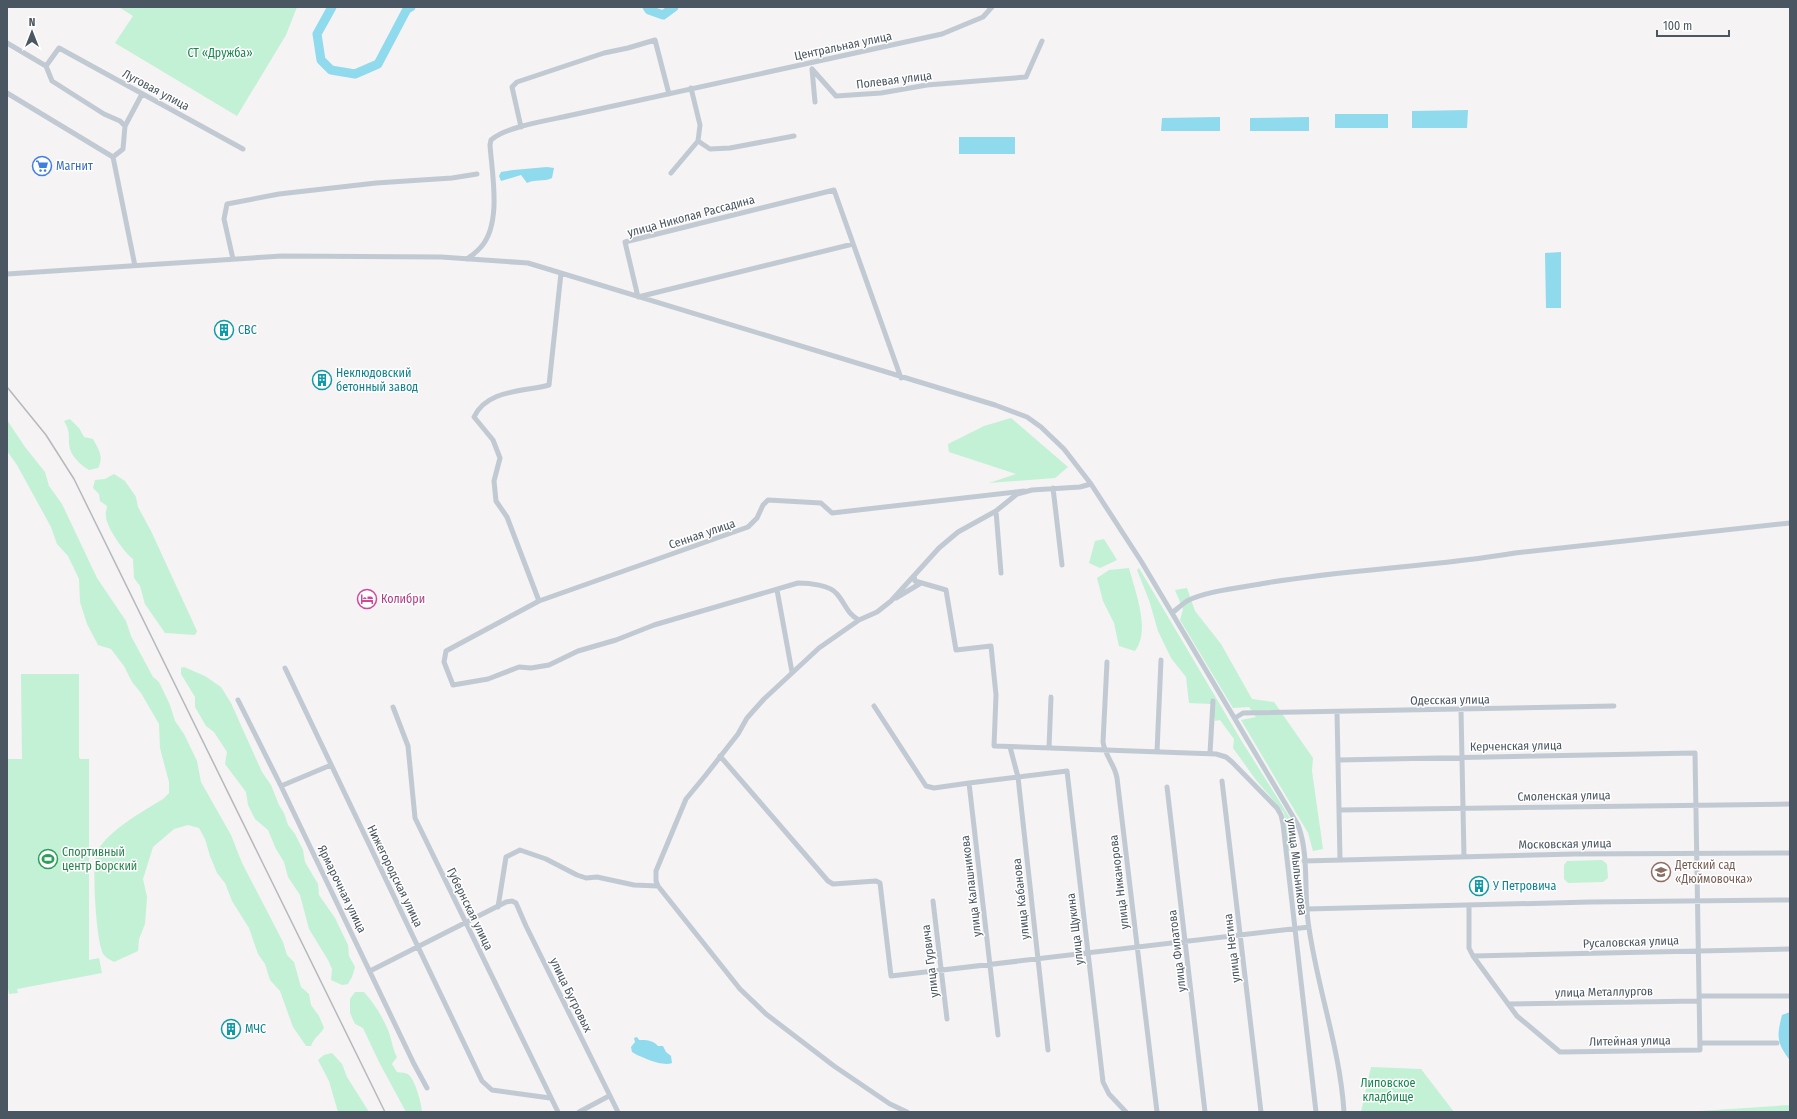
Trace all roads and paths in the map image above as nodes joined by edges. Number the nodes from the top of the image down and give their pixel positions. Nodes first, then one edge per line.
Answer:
1 (992, 7) edge
2 (1042, 41) dead end
3 (7, 43) edge
4 (808, 64) junction
5 (46, 66) junction
6 (812, 70) junction
7 (691, 88) junction
8 (7, 93) edge
9 (142, 94) junction
10 (669, 94) junction
11 (815, 102) dead end
12 (125, 126) junction
13 (521, 127) junction
14 (794, 136) dead end
15 (698, 140) junction
16 (244, 149) dead end
17 (113, 157) junction
18 (671, 173) dead end
19 (477, 174) dead end
20 (853, 244) junction
21 (233, 259) junction
22 (467, 259) junction
23 (135, 266) junction
24 (561, 273) junction
25 (7, 274) edge
26 (901, 378) junction
27 (1091, 484) junction
28 (1053, 488) junction
29 (1024, 491) junction
30 (996, 510) junction
31 (1790, 523) edge
32 (1062, 566) dead end
33 (1001, 573) dead end
34 (914, 576) junction
35 (921, 583) junction
36 (777, 590) junction
37 (539, 601) junction
38 (891, 601) junction
39 (1172, 613) junction
40 (859, 620) junction
41 (1161, 660) dead end
42 (1107, 662) dead end
43 (285, 668) dead end
44 (792, 672) junction
45 (1051, 697) dead end
46 (238, 700) dead end
47 (1213, 701) dead end
48 (874, 706) dead end
49 (1614, 706) dead end
50 (393, 707) dead end
51 (1460, 710) junction
52 (1337, 712) junction
53 (1235, 718) junction
54 (1010, 747) junction
55 (1049, 748) junction
56 (1104, 749) junction
57 (1158, 752) junction
58 (1210, 753) junction
59 (720, 756) junction
60 (1461, 758) junction
61 (1338, 760) junction
62 (331, 765) junction
63 (1018, 776) junction
64 (1222, 781) dead end
65 (969, 783) junction
66 (281, 786) junction
67 (1167, 788) dead end
68 (1696, 804) junction
69 (1790, 804) edge
70 (1462, 808) junction
71 (1339, 810) junction
72 (1790, 852) edge
73 (1696, 853) junction
74 (1464, 856) junction
75 (1340, 860) junction
76 (1304, 862) junction
77 (658, 886) junction
78 (1790, 900) edge
79 (933, 901) dead end
80 (1697, 901) junction
81 (1469, 905) junction
82 (498, 907) junction
83 (1307, 909) junction
84 (466, 923) junction
85 (1309, 927) junction
86 (1294, 928) junction
87 (1240, 935) junction
88 (1186, 941) junction
89 (418, 946) junction
90 (1137, 947) junction
91 (1790, 948) edge
92 (1699, 950) junction
93 (1088, 952) junction
94 (1473, 956) junction
95 (1038, 958) junction
96 (990, 964) junction
97 (370, 971) junction
98 (941, 971) junction
99 (1790, 996) edge
100 (1699, 998) junction
101 (1509, 1004) junction
102 (947, 1019) dead end
103 (998, 1035) dead end
104 (1700, 1043) junction
105 (1777, 1043) dead end
106 (1048, 1050) dead end
107 (426, 1088) dead end
108 (610, 1096) junction
109 (550, 1098) junction
110 (558, 1112) edge
111 (579, 1112) edge
112 (618, 1112) edge
113 (907, 1112) edge
114 (1126, 1112) edge
115 (1157, 1112) edge
116 (1205, 1112) edge
117 (1261, 1112) edge
118 (1316, 1112) edge
119 (1344, 1112) edge

1 - 4 street, Центральная улица
2 - 6 street, Полевая улица
3 - 5 street
4 - 6 street
4 - 7 street, Центральная улица
5 - 9 street, Луговая улица
5 - 12 street
6 - 11 street
7 - 10 street, Центральная улица
7 - 15 street
8 - 17 street
9 - 12 street
9 - 16 street, Луговая улица
10 - 13 street, Центральная улица
10 - 13 street
12 - 17 street
13 - 22 street, Центральная улица
14 - 15 street
15 - 18 street
17 - 23 street
19 - 21 street
20 - 20 street, улица Николая Рассадина
20 - 26 street, улица Николая Рассадина
21 - 22 street
21 - 23 street
22 - 24 street
23 - 25 street
24 - 26 street
24 - 37 street
26 - 27 street
27 - 28 street
27 - 39 street
28 - 29 street
28 - 32 street
29 - 30 street
29 - 37 street, Сенная улица
30 - 33 street
30 - 34 street
31 - 39 street
34 - 35 street
34 - 38 street
35 - 38 street
35 - 54 street, улица Мыльникова
36 - 37 street, Сенная улица
36 - 40 street
36 - 44 street
38 - 40 street
39 - 53 street
40 - 44 street
41 - 57 street
42 - 56 street, улица Никанорова
43 - 62 street, Нижегородская улица
44 - 59 street
45 - 55 street
46 - 66 street, Ярмарочная улица
47 - 58 street
48 - 65 street
49 - 51 street, Одесская улица
50 - 84 street, Губернская улица
51 - 52 street, Одесская улица
51 - 60 street
52 - 53 street, Одесская улица
52 - 61 street
53 - 76 street
54 - 55 street, улица Мыльникова
54 - 63 street, улица Кабанова
55 - 56 street, улица Мыльникова
56 - 57 street, улица Мыльникова
56 - 90 street, улица Никанорова
57 - 58 street, улица Мыльникова
58 - 86 street, улица Мыльникова
59 - 77 street
59 - 98 street
60 - 61 street, Керченская улица
60 - 68 street, Керченская улица
60 - 70 street
61 - 71 street
62 - 66 street
62 - 89 street, Нижегородская улица
63 - 65 street
63 - 93 street, улица Щукина
63 - 95 street, улица Кабанова
64 - 87 street, улица Негина
65 - 96 street, улица Калашникова
66 - 97 street, Ярмарочная улица
67 - 88 street, улица Филатова
68 - 69 street, Смоленская улица
68 - 70 street, Смоленская улица
68 - 73 street
70 - 71 street, Смоленская улица
70 - 74 street
71 - 75 street
72 - 73 street, Московская улица
73 - 74 street, Московская улица
73 - 80 street
74 - 75 street, Московская улица
75 - 76 street, Московская улица
76 - 83 street
77 - 82 street
77 - 113 street
78 - 80 street
79 - 98 street, улица Гурвича
80 - 81 street
80 - 92 street
81 - 83 street
81 - 94 street
82 - 84 street
82 - 108 street, улица Бугровых
83 - 85 street
84 - 89 street
84 - 109 street, Губернская улица
85 - 86 street
85 - 119 street
86 - 87 street
86 - 118 street, улица Мыльникова
87 - 88 street
87 - 117 street, улица Негина
88 - 90 street
88 - 116 street, улица Филатова
89 - 97 street
89 - 109 street, Нижегородская улица
90 - 93 street
90 - 115 street, улица Никанорова
91 - 92 street, Русаловская улица
92 - 94 street, Русаловская улица
92 - 100 street
93 - 95 street
93 - 114 street, улица Щукина
94 - 101 street
95 - 96 street
95 - 106 street, улица Кабанова
96 - 98 street
96 - 103 street, улица Калашникова
97 - 107 street, Ярмарочная улица
98 - 102 street, улица Гурвича
99 - 100 street, улица Металлургов
100 - 101 street, улица Металлургов
100 - 104 street
101 - 104 street, Литейная улица
104 - 105 street
108 - 111 street
108 - 112 street, улица Бугровых
109 - 110 street, Губернская улица

